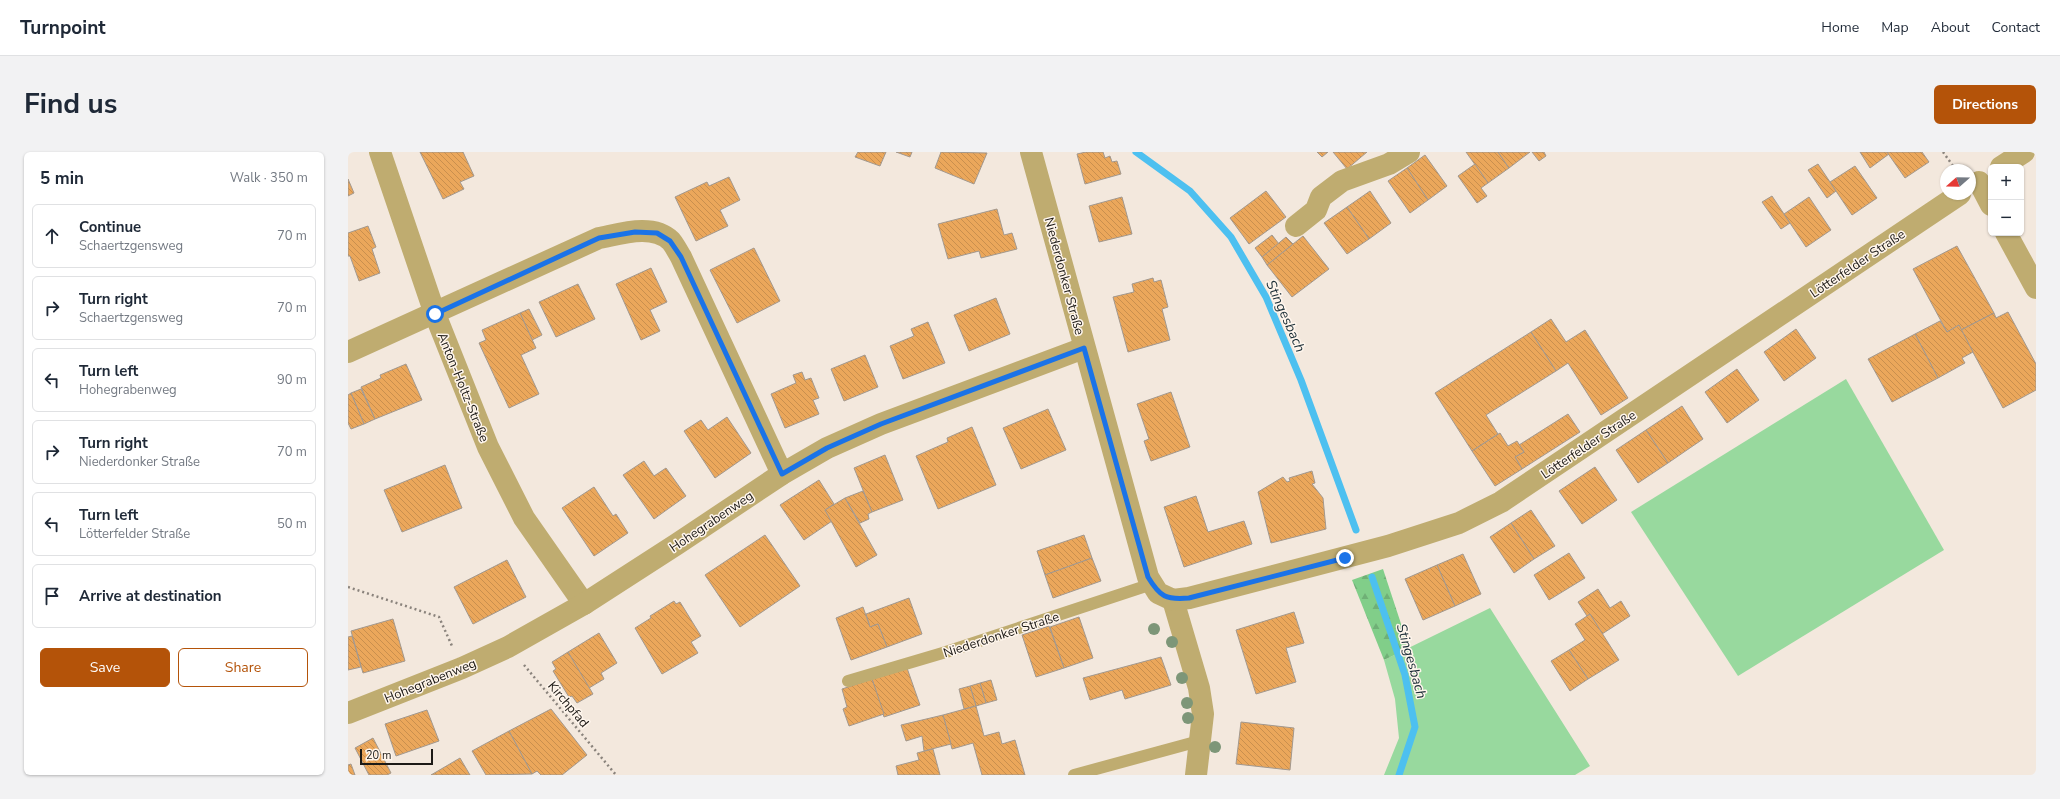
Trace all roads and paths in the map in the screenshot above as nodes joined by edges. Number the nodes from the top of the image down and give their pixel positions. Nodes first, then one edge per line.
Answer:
1 (380, 152) edge
2 (1031, 152) edge
3 (1409, 152) edge
4 (1943, 152) edge
5 (2024, 152) edge
6 (1952, 164) edge
7 (2006, 164) edge
8 (1980, 181) edge
9 (1951, 200) edge
10 (1989, 200) edge
11 (1296, 226) dead end
12 (2008, 236) edge
13 (2036, 288) edge
14 (435, 314) junction
15 (1084, 348) junction
16 (348, 352) edge
17 (782, 474) junction
18 (1152, 584) junction
19 (348, 587) edge
20 (1173, 600) junction
21 (584, 604) junction
22 (508, 647) junction
23 (462, 668) junction
24 (848, 681) dead end
25 (348, 713) edge
26 (1199, 741) junction
27 (616, 775) edge
28 (1074, 775) edge
29 (1196, 775) edge

1 - 14 street, Anton-Holtz-Straße
2 - 15 street, Niederdonker Straße
3 - 11 street
4 - 6 path
5 - 7 street
8 - 10 street
9 - 20 street, Lötterfelder Straße
12 - 13 street
14 - 16 street
14 - 17 street
14 - 21 street, Anton-Holtz-Straße
15 - 17 street, Hohegrabenweg
15 - 18 street, Niederdonker Straße
17 - 21 street, Hohegrabenweg
18 - 20 street, Niederdonker Straße
18 - 24 lane, Niederdonker Straße
19 - 23 path
20 - 26 street
21 - 22 street, Hohegrabenweg
22 - 23 street, Hohegrabenweg
22 - 27 path, Kirchpfad
23 - 25 street, Hohegrabenweg
26 - 28 lane
26 - 29 street

